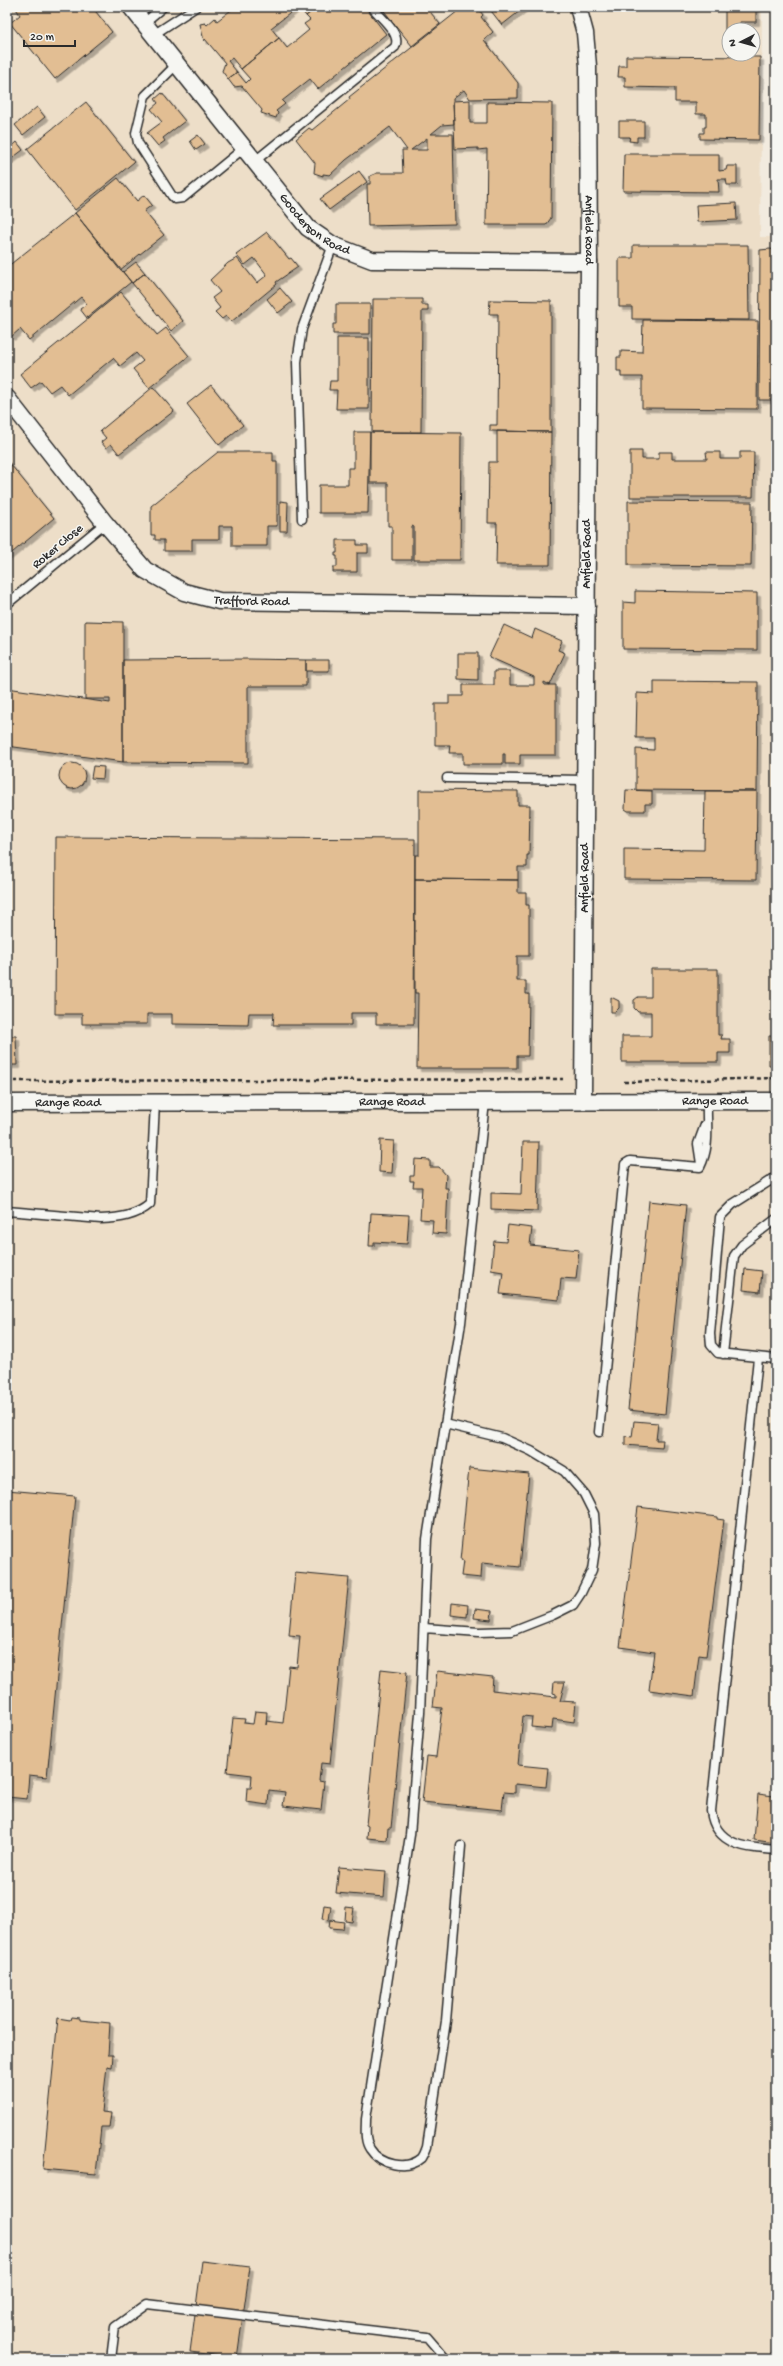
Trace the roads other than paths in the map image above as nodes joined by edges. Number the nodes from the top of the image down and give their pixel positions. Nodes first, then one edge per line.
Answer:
1 (131, 7) edge
2 (164, 7) edge
3 (196, 7) edge
4 (372, 7) edge
5 (578, 7) edge
6 (148, 29) junction
7 (177, 64) junction
8 (244, 148) junction
9 (255, 161) junction
10 (333, 245) junction
11 (589, 262) junction
12 (7, 398) edge
13 (302, 519) dead end
14 (105, 523) junction
15 (7, 604) edge
16 (587, 606) junction
17 (447, 778) dead end
18 (585, 780) junction
19 (583, 1101) junction
20 (706, 1101) junction
21 (776, 1101) edge
22 (484, 1102) junction
23 (7, 1103) edge
24 (155, 1103) junction
25 (776, 1177) edge
26 (7, 1211) edge
27 (776, 1219) edge
28 (723, 1354) junction
29 (758, 1358) junction
30 (776, 1359) edge
31 (445, 1424) junction
32 (599, 1432) dead end
33 (424, 1628) junction
34 (461, 1846) dead end
35 (776, 1850) edge
36 (111, 2359) edge
37 (446, 2359) edge

1 - 6 street, Gooderson Road
2 - 6 lane
3 - 6 lane
4 - 9 lane
5 - 11 street, Anfield Road
6 - 7 street, Gooderson Road
7 - 8 street, Gooderson Road
7 - 8 lane
8 - 9 street, Gooderson Road
9 - 10 street, Gooderson Road
10 - 11 street, Gooderson Road
10 - 13 lane
11 - 16 street, Anfield Road
12 - 14 street, Trafford Road
14 - 15 lane, Roker Close
14 - 16 street, Trafford Road
16 - 18 street, Anfield Road
17 - 18 lane
18 - 19 street, Anfield Road
19 - 20 street, Range Road
19 - 22 street, Range Road
20 - 21 street, Range Road
20 - 32 lane
22 - 24 street, Range Road
22 - 31 lane
23 - 24 street, Range Road
24 - 26 lane
25 - 28 lane
27 - 28 lane
28 - 29 lane
29 - 30 lane
29 - 35 lane
31 - 33 lane
31 - 33 lane
33 - 34 lane
36 - 37 lane

